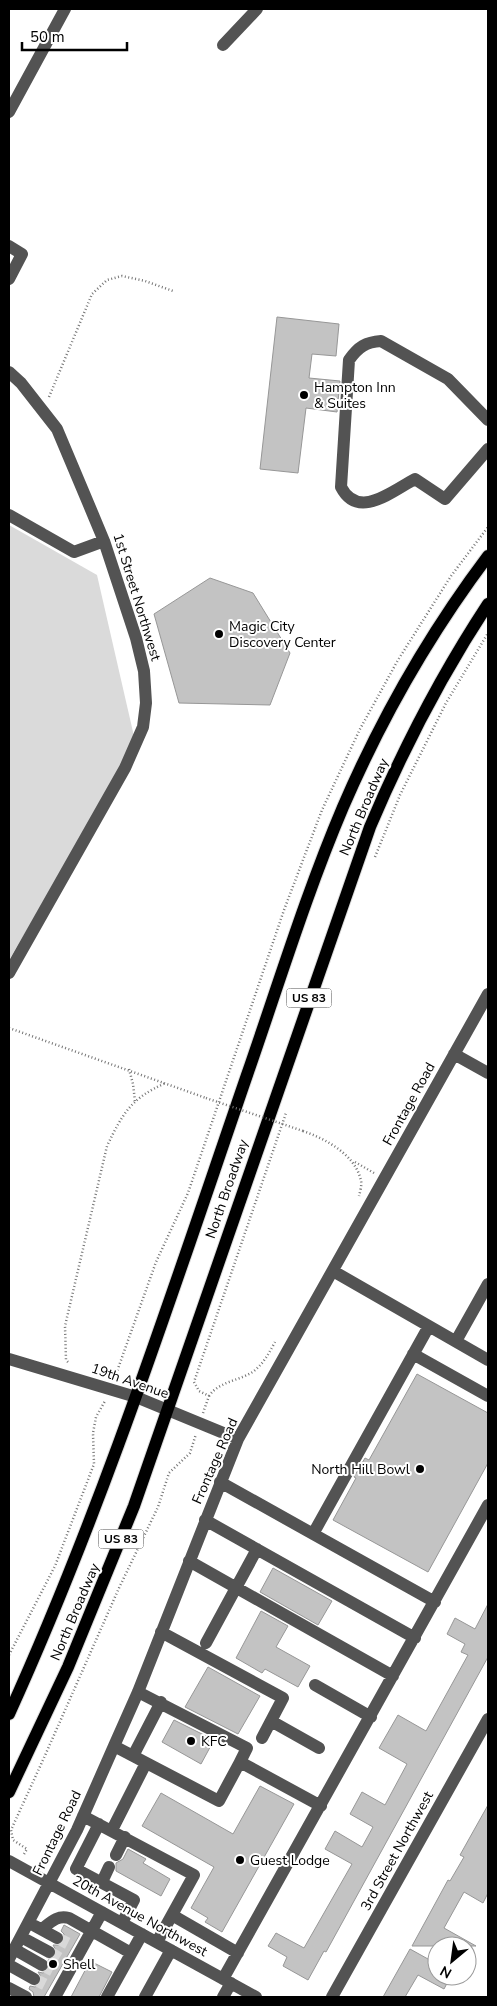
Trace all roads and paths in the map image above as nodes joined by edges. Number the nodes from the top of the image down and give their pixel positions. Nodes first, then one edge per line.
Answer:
1 (66, 9) edge
2 (257, 9) edge
3 (223, 45) dead end
4 (9, 112) edge
5 (9, 246) edge
6 (9, 279) edge
7 (173, 291) dead end
8 (9, 372) edge
9 (44, 410) junction
10 (488, 420) edge
11 (488, 449) edge
12 (9, 515) edge
13 (104, 541) junction
14 (488, 556) edge
15 (488, 604) edge
16 (488, 634) edge
17 (372, 865) dead end
18 (9, 973) edge
19 (488, 994) edge
20 (485, 1008) edge
21 (9, 1028) edge
22 (454, 1054) junction
23 (129, 1070) junction
24 (488, 1073) edge
25 (166, 1083) junction
26 (135, 1101) junction
27 (288, 1109) dead end
28 (354, 1161) junction
29 (384, 1180) junction
30 (358, 1198) dead end
31 (333, 1270) junction
32 (488, 1284) edge
33 (429, 1326) junction
34 (280, 1335) dead end
35 (456, 1341) junction
36 (413, 1354) junction
37 (9, 1359) edge
38 (488, 1360) edge
39 (70, 1365) dead end
40 (118, 1370) dead end
41 (100, 1373) dead end
42 (209, 1396) junction
43 (488, 1396) edge
44 (136, 1397) junction
45 (167, 1409) junction
46 (199, 1424) junction
47 (238, 1438) junction
48 (220, 1482) junction
49 (488, 1505) edge
50 (205, 1520) junction
51 (313, 1534) junction
52 (257, 1549) junction
53 (189, 1561) junction
54 (236, 1587) junction
55 (434, 1602) junction
56 (162, 1632) junction
57 (415, 1638) junction
58 (206, 1644) dead end
59 (393, 1676) junction
60 (315, 1685) dead end
61 (138, 1692) junction
62 (161, 1702) junction
63 (9, 1714) edge
64 (370, 1717) junction
65 (488, 1719) edge
66 (271, 1721) junction
67 (262, 1738) dead end
68 (114, 1746) junction
69 (319, 1748) dead end
70 (133, 1756) junction
71 (240, 1762) junction
72 (146, 1763) junction
73 (9, 1792) edge
74 (321, 1806) junction
75 (83, 1816) junction
76 (9, 1822) edge
77 (13, 1824) junction
78 (100, 1824) junction
79 (112, 1830) junction
80 (125, 1837) junction
81 (116, 1855) dead end
82 (13, 1863) edge
83 (109, 1867) dead end
84 (102, 1882) junction
85 (50, 1883) junction
86 (102, 1912) junction
87 (172, 1915) junction
88 (29, 1922) junction
89 (122, 1923) junction
90 (42, 1929) junction
91 (92, 1931) junction
92 (142, 1934) junction
93 (21, 1937) junction
94 (57, 1938) tunnel mouth
95 (157, 1942) junction
96 (171, 1950) junction
97 (49, 1952) tunnel mouth
98 (131, 1953) junction
99 (238, 1953) junction
100 (11, 1954) edge
101 (9, 1965) edge
102 (42, 1965) tunnel mouth
103 (34, 1979) tunnel mouth
104 (227, 1981) junction
105 (10, 1991) edge
106 (54, 1992) edge
107 (26, 1997) edge
108 (107, 1997) edge
109 (145, 1997) edge
110 (223, 1997) edge
111 (256, 1997) edge
112 (332, 1997) edge

1 - 4 street
2 - 3 street
5 - 6 street
7 - 9 path
8 - 9 street, 1st Street Northwest
9 - 13 street, 1st Street Northwest
10 - 11 street
12 - 13 street
13 - 18 street, 1st Street Northwest
14 - 44 main road, North Broadway / US 83
15 - 45 main road, North Broadway / US 83
16 - 17 path
19 - 20 street, Frontage Road
20 - 22 street, Frontage Road
21 - 23 path
22 - 24 street
22 - 29 street, Frontage Road
23 - 25 path
23 - 26 path
25 - 26 path
25 - 28 path, bridge
26 - 39 path
27 - 42 path
28 - 29 path
28 - 30 path
29 - 31 street, Frontage Road
31 - 33 street
31 - 47 street, Frontage Road
32 - 35 street
33 - 35 street
33 - 36 street
34 - 42 path
35 - 38 street
36 - 43 street
36 - 51 street
37 - 44 street, 19th Avenue
40 - 41 path
42 - 46 path
44 - 45 street, 19th Avenue
44 - 63 main road, North Broadway / US 83
45 - 46 street, 19th Avenue
45 - 73 main road, North Broadway / US 83
46 - 47 street, 19th Avenue
46 - 77 path
47 - 48 street, Frontage Road
48 - 50 street, Frontage Road
48 - 51 street
49 - 55 street
50 - 52 street
50 - 53 street, Frontage Road
51 - 55 street
52 - 54 street
52 - 57 street
53 - 54 street
53 - 56 street, Frontage Road
54 - 58 street
54 - 59 street
55 - 57 street
56 - 61 street, Frontage Road
56 - 66 street
57 - 59 street
59 - 64 street
60 - 64 street
61 - 62 street
61 - 68 street, Frontage Road
62 - 70 street
62 - 71 street
64 - 74 street
65 - 112 street, 3rd Street Northwest
66 - 67 street
66 - 69 street
68 - 70 street
68 - 75 street, Frontage Road
70 - 72 street
71 - 72 street
71 - 74 street
72 - 79 street
74 - 99 street
75 - 78 street
75 - 85 street, Frontage Road
76 - 77 path
77 - 82 path
78 - 79 street
78 - 84 street
79 - 80 street
80 - 81 street
80 - 87 street
82 - 85 street, 20th Avenue Northwest
83 - 84 street
84 - 89 street
85 - 86 street, 20th Avenue Northwest
85 - 88 street, Frontage Road
86 - 89 street, 20th Avenue Northwest
86 - 91 street
87 - 95 street
87 - 99 street
88 - 90 street
88 - 93 street, Frontage Road
89 - 92 street, 20th Avenue Northwest
90 - 91 street
90 - 94 street
91 - 98 street
91 - 106 street
92 - 95 street, 20th Avenue Northwest
92 - 98 street
93 - 97 street
93 - 100 street, Frontage Road
95 - 96 street, 20th Avenue Northwest
96 - 104 street, 20th Avenue Northwest
96 - 109 street
98 - 108 street
99 - 104 street
100 - 102 street
101 - 103 street
104 - 110 street
104 - 111 street, 20th Avenue Northwest
105 - 107 street

